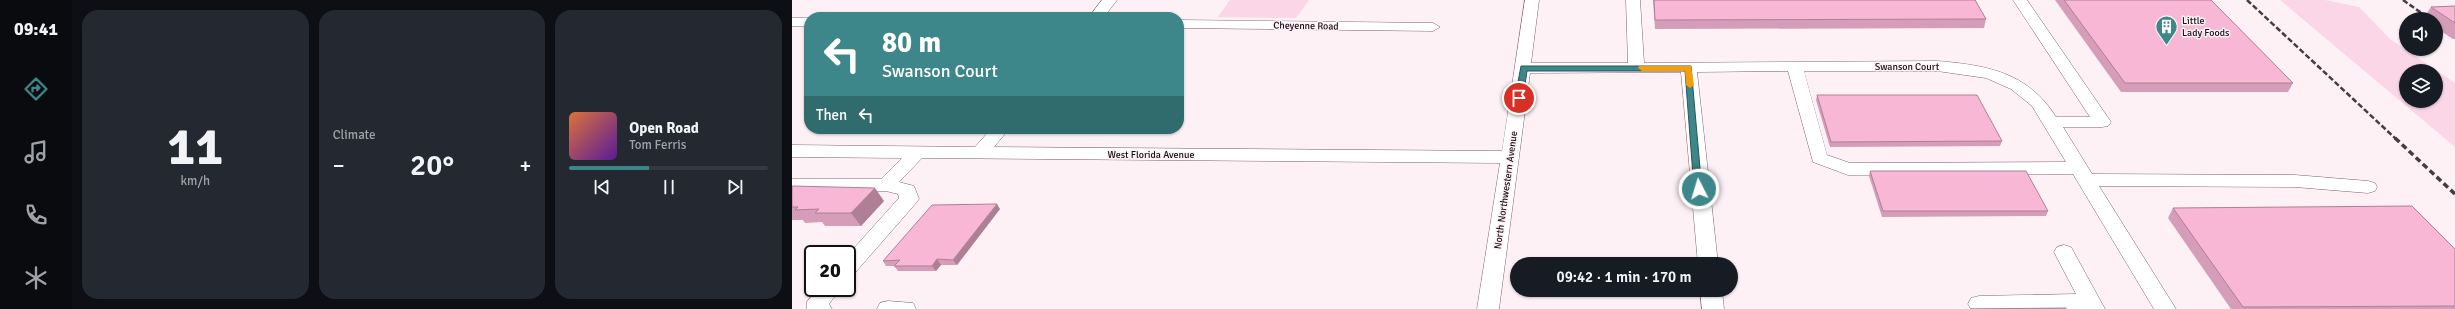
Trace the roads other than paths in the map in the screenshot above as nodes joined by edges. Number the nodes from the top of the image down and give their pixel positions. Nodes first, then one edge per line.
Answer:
1 (1110, 0) edge
2 (1532, 0) edge
3 (1632, 0) edge
4 (2020, 0) edge
5 (1100, 12) edge
6 (792, 22) edge
7 (804, 22) edge
8 (1184, 24) edge
9 (1433, 27) dead end
10 (1523, 68) junction
11 (1636, 68) junction
12 (1689, 68) junction
13 (1795, 68) junction
14 (2051, 122) junction
15 (996, 134) edge
16 (792, 151) edge
17 (917, 152) junction
18 (979, 153) junction
19 (1510, 157) junction
20 (2082, 174) junction
21 (792, 185) edge
22 (886, 186) junction
23 (2368, 187) dead end
24 (2064, 252) dead end
25 (1707, 257) edge
26 (856, 259) edge
27 (822, 297) edge
28 (1712, 297) edge
29 (1979, 304) dead end
30 (2093, 306) edge
31 (821, 309) edge
32 (888, 309) edge
33 (905, 309) edge
34 (1488, 309) edge
35 (1713, 309) edge
36 (2165, 309) edge

1 - 5 street
2 - 10 street, North Northwestern Avenue
3 - 11 street
4 - 14 street
6 - 7 street
8 - 9 street, Cheyenne Road
10 - 11 street, Swanson Court
10 - 19 street, North Northwestern Avenue
11 - 12 street, Swanson Court
12 - 13 street, Swanson Court
12 - 25 street
13 - 14 street, Swanson Court
13 - 20 street
14 - 20 street, Swanson Court
15 - 18 street
16 - 17 street, West Florida Avenue
17 - 18 street, West Florida Avenue
17 - 22 street
18 - 19 street, West Florida Avenue
19 - 34 street, North Northwestern Avenue
20 - 23 street
20 - 36 street, Swanson Court
21 - 22 street
22 - 26 street
24 - 30 street
27 - 31 street
28 - 35 street
29 - 30 street
32 - 33 street

